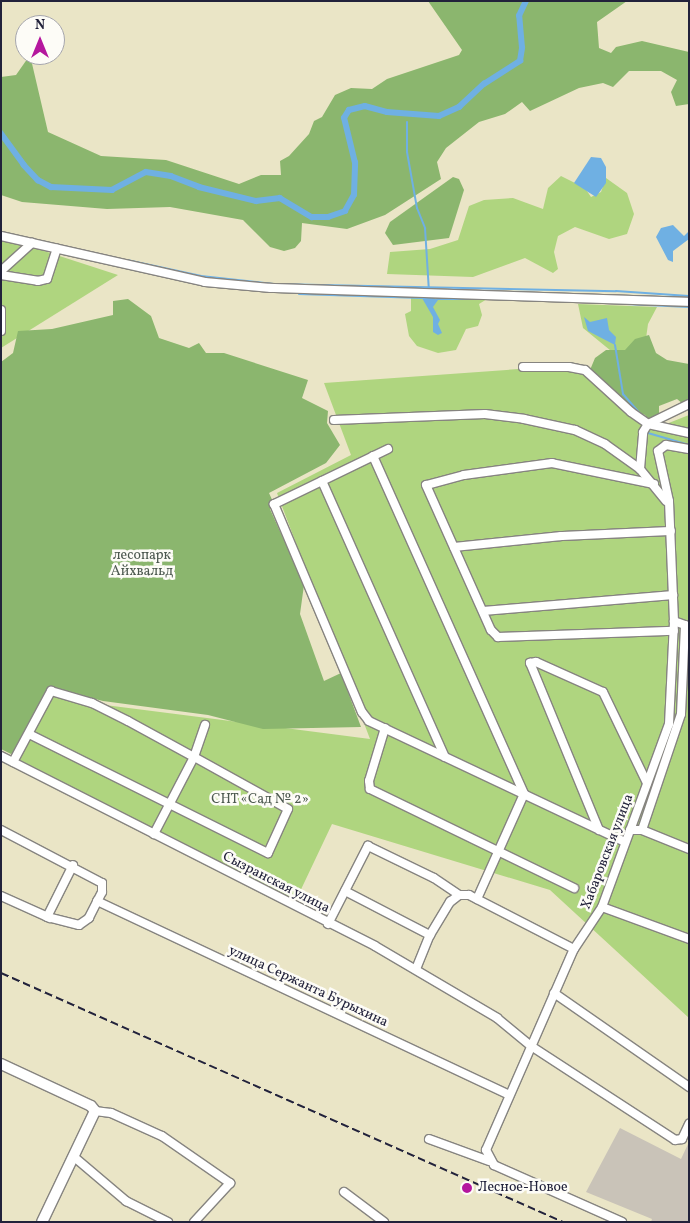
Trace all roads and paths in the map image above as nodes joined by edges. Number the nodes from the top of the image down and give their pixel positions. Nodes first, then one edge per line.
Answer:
1 (1, 236) edge
2 (32, 243) junction
3 (56, 249) junction
4 (1, 273) edge
5 (689, 302) edge
6 (1, 310) edge
7 (1, 331) edge
8 (524, 367) dead end
9 (689, 404) edge
10 (334, 420) dead end
11 (648, 424) junction
12 (689, 432) edge
13 (388, 449) dead end
14 (689, 449) edge
15 (373, 456) junction
16 (640, 469) junction
17 (322, 481) junction
18 (654, 484) junction
19 (667, 503) junction
20 (671, 531) junction
21 (454, 547) junction
22 (672, 595) junction
23 (482, 611) junction
24 (674, 621) junction
25 (674, 631) junction
26 (205, 725) dead end
27 (385, 728) junction
28 (29, 734) junction
29 (1, 756) edge
30 (194, 757) junction
31 (445, 757) junction
32 (13, 762) junction
33 (646, 783) junction
34 (524, 794) junction
35 (169, 804) junction
36 (1, 830) edge
37 (599, 830) junction
38 (630, 830) junction
39 (642, 830) junction
40 (154, 834) junction
41 (625, 842) junction
42 (689, 849) edge
43 (498, 851) junction
44 (73, 865) junction
45 (574, 888) dead end
46 (345, 891) junction
47 (459, 895) junction
48 (1, 896) edge
49 (477, 899) junction
50 (97, 902) junction
51 (602, 907) junction
52 (47, 917) junction
53 (328, 924) junction
54 (430, 935) junction
55 (689, 939) edge
56 (574, 949) junction
57 (416, 969) junction
58 (554, 993) junction
59 (531, 1046) junction
60 (2, 1065) edge
61 (689, 1087) edge
62 (509, 1095) junction
63 (95, 1111) junction
64 (689, 1124) edge
65 (429, 1140) dead end
66 (72, 1156) junction
67 (489, 1161) junction
68 (344, 1192) dead end
69 (42, 1222) edge
70 (168, 1222) edge
71 (194, 1222) edge
72 (384, 1222) edge
73 (622, 1222) edge

1 - 2 street
2 - 3 street
2 - 4 street
3 - 4 street
3 - 5 street
6 - 7 street
8 - 11 street
9 - 11 street
10 - 16 street
11 - 12 street
11 - 16 street
13 - 15 street
14 - 19 street, Хабаровская улица
15 - 17 street
15 - 34 street
16 - 18 street
17 - 27 street
17 - 31 street
18 - 19 street
18 - 21 street
19 - 20 street, Хабаровская улица
20 - 21 street
20 - 22 street, Хабаровская улица
21 - 23 street
22 - 23 street
22 - 24 street, Хабаровская улица
23 - 25 street
24 - 25 street, Хабаровская улица
24 - 39 street
25 - 33 street, Хабаровская улица
26 - 30 street
27 - 31 street
27 - 43 street
28 - 30 street
28 - 32 street
28 - 35 street
29 - 32 street, Сызранская улица
30 - 35 street
30 - 35 street
31 - 34 street
32 - 40 street, Сызранская улица
33 - 37 street
33 - 38 street, Хабаровская улица
34 - 37 street
34 - 43 street
35 - 40 street
36 - 44 street
37 - 41 street
38 - 39 street
38 - 41 street, Хабаровская улица
39 - 42 street
40 - 53 street, Сызранская улица
41 - 51 street, Хабаровская улица
43 - 45 street
43 - 49 street
44 - 50 street
44 - 52 street
46 - 47 street
46 - 53 street
46 - 54 street
47 - 49 street
47 - 54 street
48 - 52 street
49 - 56 street
50 - 52 street
50 - 62 street, улица Сержанта Бурыхина
51 - 55 street
51 - 56 street, Хабаровская улица
53 - 57 street, Сызранская улица
54 - 57 street
56 - 58 street, Хабаровская улица
57 - 59 street, Сызранская улица
58 - 59 street, Хабаровская улица
58 - 61 street
59 - 62 street, Хабаровская улица
59 - 64 street, Сызранская улица
60 - 63 main road
62 - 67 street, Хабаровская улица
63 - 66 main road
63 - 71 street
65 - 67 street
66 - 69 main road
66 - 70 street
67 - 73 street
68 - 72 street

